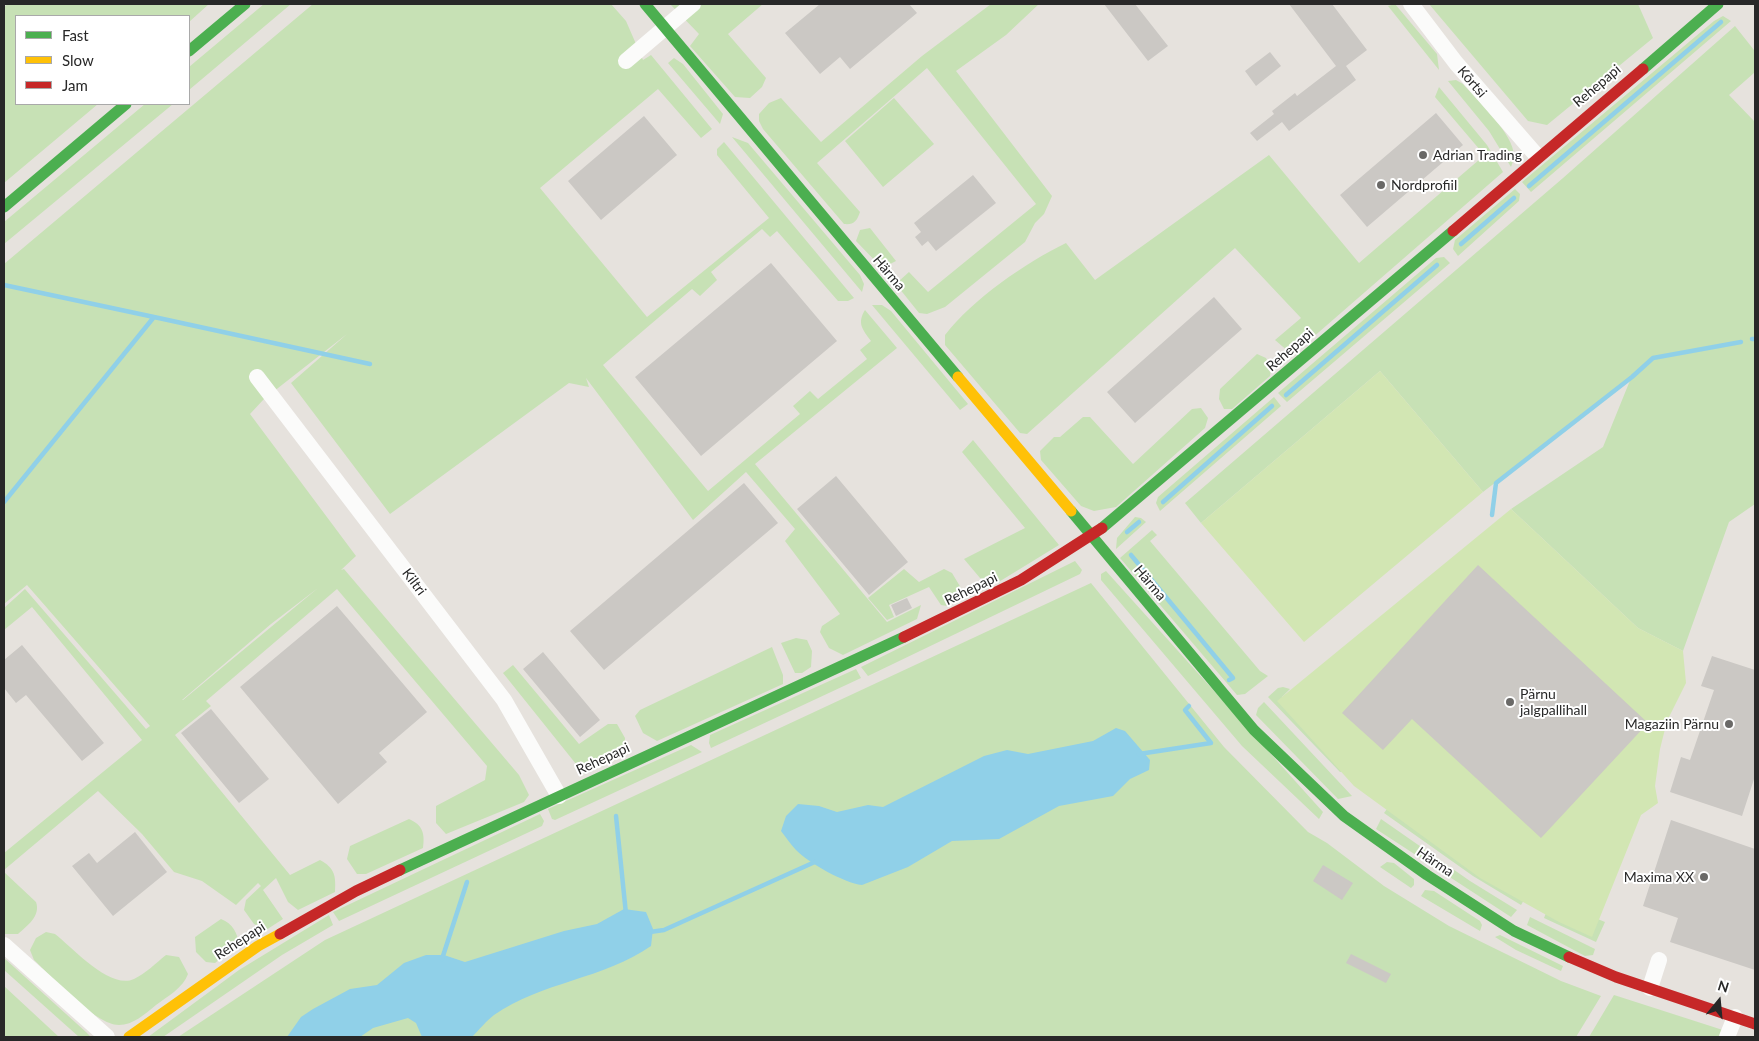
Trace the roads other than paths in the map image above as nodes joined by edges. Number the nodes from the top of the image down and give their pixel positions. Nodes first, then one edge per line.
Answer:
1 (245, 4) edge
2 (644, 4) edge
3 (693, 4) edge
4 (1411, 4) edge
5 (1718, 4) edge
6 (665, 27) junction
7 (190, 50) edge
8 (626, 61) dead end
9 (125, 105) edge
10 (1537, 156) junction
11 (4, 207) edge
12 (257, 377) dead end
13 (1092, 538) junction
14 (559, 796) junction
15 (4, 945) edge
16 (1659, 960) dead end
17 (1650, 988) junction
18 (1735, 1017) junction
19 (1755, 1024) edge
20 (107, 1037) edge
21 (129, 1037) edge
22 (1727, 1037) edge

1 - 7 street
2 - 6 street, Härma
3 - 6 street
4 - 10 street, Kõrtsi
5 - 10 street, Rehepapi
6 - 8 street
6 - 13 street, Härma
9 - 11 street
10 - 13 street, Rehepapi
12 - 14 street, Kiltri
13 - 14 street, Rehepapi
13 - 17 street, Härma
14 - 21 street, Rehepapi
15 - 20 street
16 - 17 street
17 - 18 street, Härma
18 - 19 street, Härma
18 - 22 street

